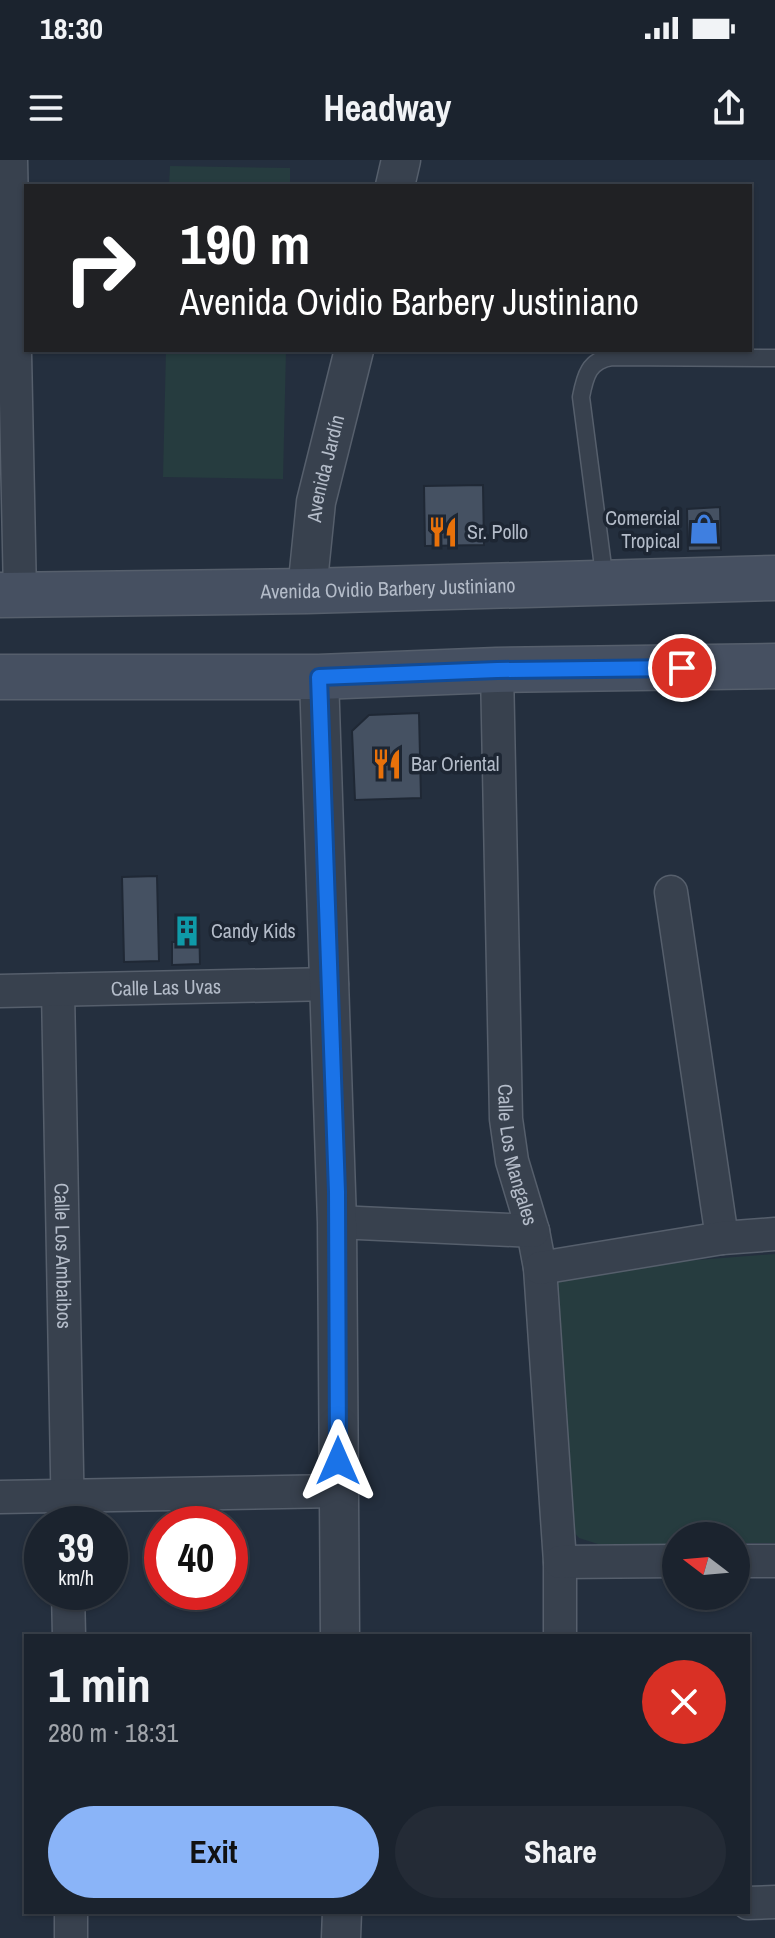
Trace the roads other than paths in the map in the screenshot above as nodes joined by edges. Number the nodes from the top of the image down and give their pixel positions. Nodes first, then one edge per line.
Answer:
1 (11, 160) edge
2 (401, 160) edge
3 (395, 184) edge
4 (354, 352) edge
5 (775, 358) edge
6 (775, 578) edge
7 (605, 583) junction
8 (307, 591) junction
9 (10, 595) edge
10 (775, 666) edge
11 (497, 670) junction
12 (0, 677) edge
13 (319, 677) junction
14 (671, 892) dead end
15 (332, 984) junction
16 (58, 990) junction
17 (0, 991) edge
18 (337, 1222) junction
19 (533, 1231) junction
20 (775, 1234) edge
21 (722, 1238) junction
22 (540, 1268) junction
23 (338, 1491) junction
24 (0, 1497) edge
25 (47, 1506) edge
26 (68, 1506) edge
27 (125, 1506) edge
28 (662, 1561) edge
29 (750, 1561) edge
30 (775, 1561) edge
31 (560, 1562) junction
32 (68, 1610) edge
33 (69, 1634) edge
34 (340, 1634) edge
35 (560, 1634) edge
36 (775, 1902) edge
37 (750, 1903) edge
38 (71, 1914) edge
39 (342, 1914) edge
40 (71, 1938) edge
41 (341, 1938) edge

1 - 9 street
2 - 3 street
4 - 8 street, Avenida Jardín
5 - 7 lane
6 - 7 main road, Avenida Ovidio Barbery Justiniano
7 - 8 main road, Avenida Ovidio Barbery Justiniano
8 - 9 main road, Avenida Ovidio Barbery Justiniano
10 - 11 main road
11 - 13 main road
11 - 19 street, Calle Los Mangales
12 - 13 main road
13 - 15 street
14 - 21 street
15 - 16 street, Calle Las Uvas
15 - 18 street
16 - 17 street, Calle Las Uvas
16 - 26 street, Calle Los Ambaibos
18 - 19 street
18 - 23 street
19 - 22 street, Calle Los Mangales
20 - 21 street
21 - 22 street
22 - 31 street, Calle Los Mangales
23 - 27 street
23 - 34 street
24 - 25 street
28 - 31 street
29 - 30 street
31 - 35 street, Calle Los Mangales
32 - 33 street
36 - 37 street
38 - 40 street
39 - 41 street

